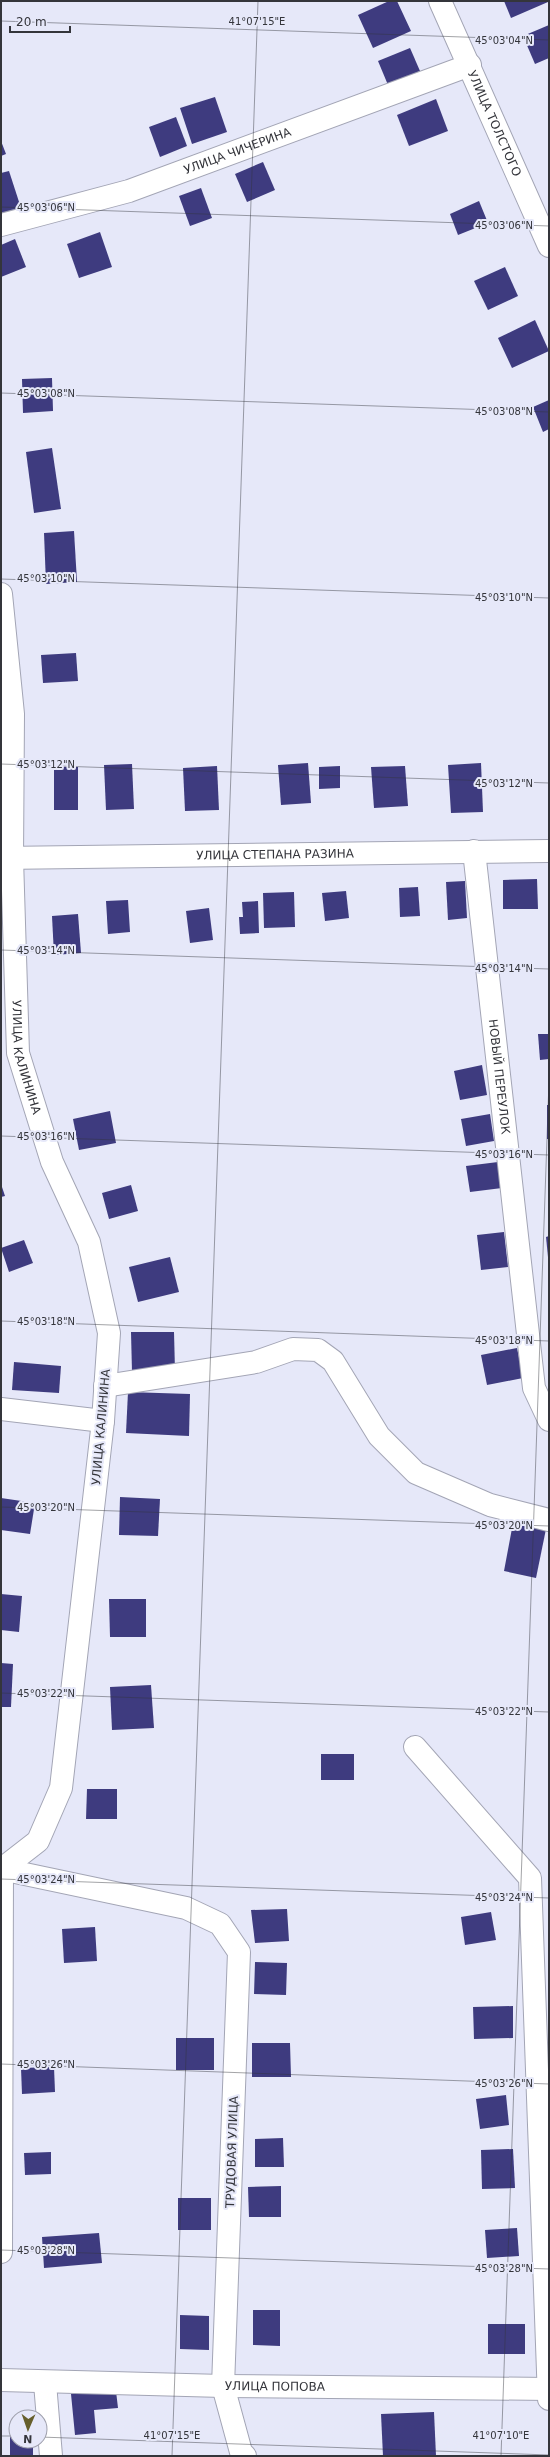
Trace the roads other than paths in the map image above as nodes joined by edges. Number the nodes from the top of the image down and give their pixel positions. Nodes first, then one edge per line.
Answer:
1 (440, 1) edge
2 (470, 65) junction
3 (1, 225) edge
4 (549, 246) edge
5 (1, 594) edge
6 (474, 851) junction
7 (549, 851) edge
8 (6, 858) edge
9 (106, 1386) junction
10 (1, 1409) edge
11 (549, 1420) edge
12 (103, 1421) junction
13 (549, 1520) edge
14 (415, 1747) dead end
15 (2, 1869) edge
16 (1, 2252) edge
17 (1, 2380) edge
18 (45, 2382) junction
19 (223, 2386) junction
20 (549, 2389) edge
21 (549, 2398) edge
22 (51, 2456) edge
23 (245, 2456) edge

1 - 2 street, УЛИЦА ТОЛСТОГО
2 - 3 street, УЛИЦА ЧИЧЕРИНА
2 - 4 street, УЛИЦА ТОЛСТОГО
5 - 8 street, УЛИЦА КАЛИНИНА
6 - 7 street, УЛИЦА СТЕПАНА РАЗИНА
6 - 8 street, УЛИЦА СТЕПАНА РАЗИНА
6 - 11 street, НОВЫЙ ПЕРЕУЛОК
8 - 9 street, УЛИЦА КАЛИНИНА
9 - 12 street, УЛИЦА КАЛИНИНА
9 - 13 street
10 - 12 street
12 - 15 street, УЛИЦА КАЛИНИНА
14 - 20 street
15 - 16 street
15 - 19 street, ТРУДОВАЯ УЛИЦА
17 - 18 street, УЛИЦА ПОПОВА
18 - 19 street, УЛИЦА ПОПОВА
18 - 22 street
19 - 20 street, УЛИЦА ПОПОВА
19 - 23 street, ТРУДОВАЯ УЛИЦА
20 - 21 street

